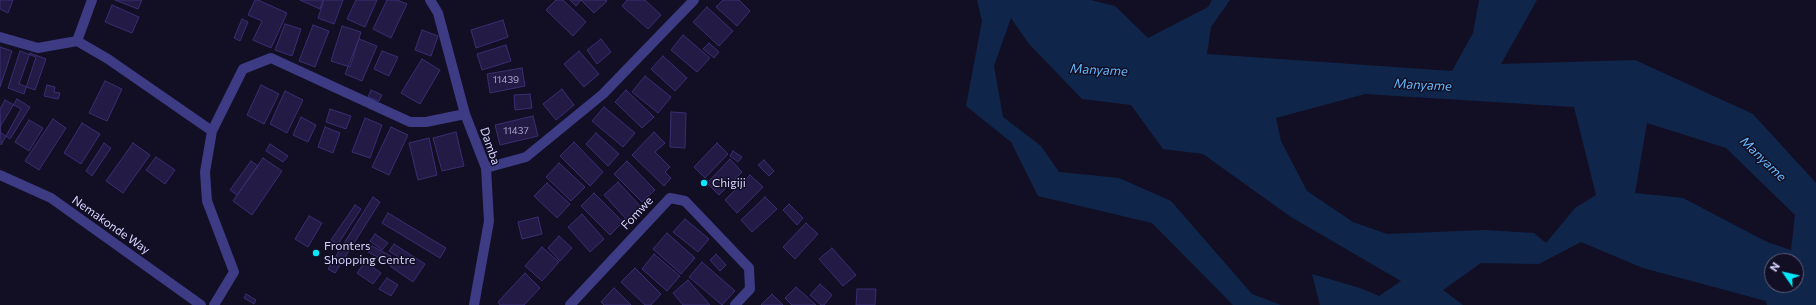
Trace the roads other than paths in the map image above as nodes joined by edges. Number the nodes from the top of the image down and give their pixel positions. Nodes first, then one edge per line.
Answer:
1 (92, 0) edge
2 (430, 0) edge
3 (694, 0) edge
4 (0, 37) edge
5 (77, 41) junction
6 (465, 114) junction
7 (212, 131) junction
8 (486, 168) junction
9 (0, 175) edge
10 (202, 305) edge
11 (214, 305) edge
12 (474, 305) edge
13 (570, 305) edge
14 (735, 305) edge

1 - 5 street
2 - 6 street, Damba
3 - 8 street
4 - 5 street
5 - 7 street
6 - 7 street
6 - 8 street, Damba
7 - 11 street
8 - 12 street, Damba
9 - 10 street, Nemakonde Way
13 - 14 street, Fomwe

